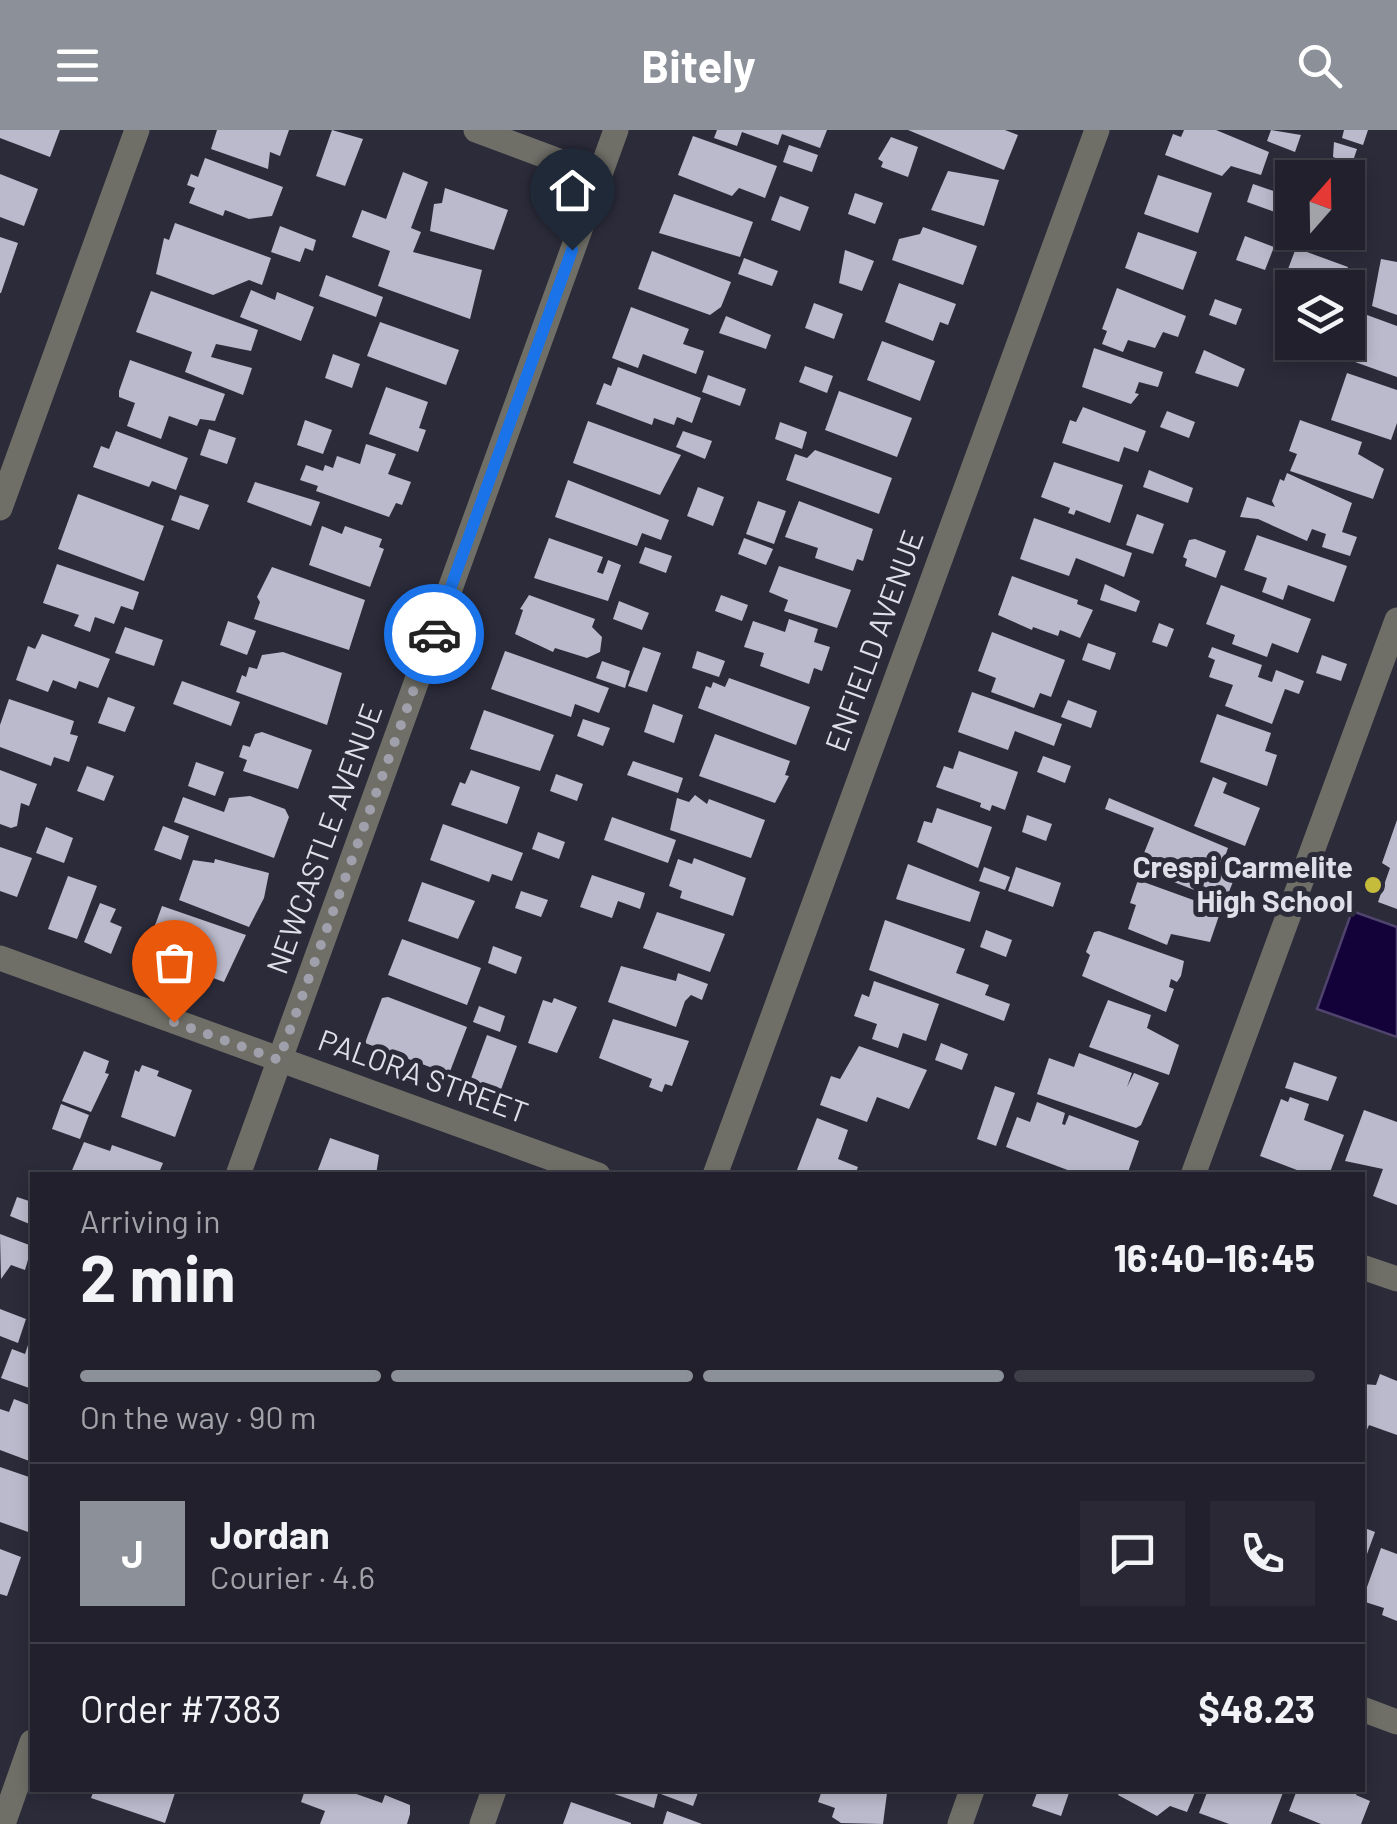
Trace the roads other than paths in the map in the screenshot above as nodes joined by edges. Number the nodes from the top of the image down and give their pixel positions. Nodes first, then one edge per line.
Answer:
1 (137, 130) edge
2 (476, 130) edge
3 (616, 130) edge
4 (1097, 130) edge
5 (600, 176) junction
6 (0, 508) edge
7 (1397, 620) edge
8 (0, 958) edge
9 (279, 1060) junction
10 (239, 1172) edge
11 (590, 1172) edge
12 (715, 1172) edge
13 (1194, 1172) edge
14 (1365, 1267) edge
15 (1397, 1279) edge
16 (1365, 1710) edge
17 (1397, 1722) edge
18 (30, 1748) edge
19 (493, 1792) edge
20 (971, 1792) edge
21 (3, 1824) edge
22 (482, 1824) edge
23 (960, 1824) edge

1 - 6 street
2 - 5 street
3 - 5 street, NEWCASTLE AVENUE
4 - 12 street, ENFIELD AVENUE
5 - 9 street, NEWCASTLE AVENUE
7 - 13 street
8 - 9 street, PALORA STREET
9 - 10 street, NEWCASTLE AVENUE
9 - 11 street, PALORA STREET
14 - 15 street
16 - 17 street
18 - 21 street
19 - 22 street
20 - 23 street

